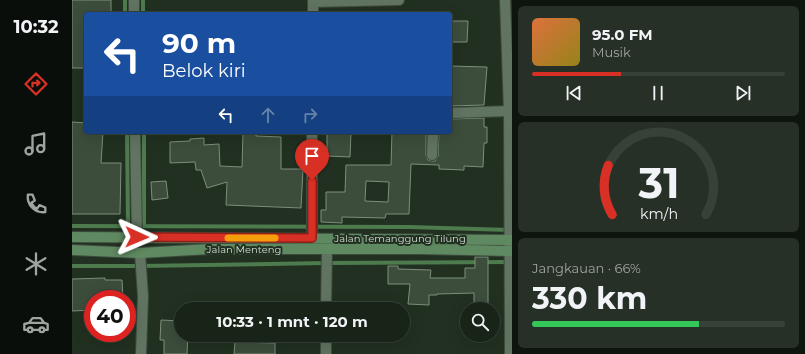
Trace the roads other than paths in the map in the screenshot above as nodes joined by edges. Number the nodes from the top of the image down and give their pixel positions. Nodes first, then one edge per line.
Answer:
1 (134, 0) edge
2 (399, 0) edge
3 (505, 0) edge
4 (313, 1) edge
5 (134, 12) edge
6 (313, 12) edge
7 (509, 111) junction
8 (452, 112) edge
9 (135, 134) edge
10 (312, 134) edge
11 (433, 134) edge
12 (432, 155) dead end
13 (72, 237) edge
14 (137, 237) junction
15 (312, 238) junction
16 (511, 240) edge
17 (327, 249) junction
18 (72, 250) edge
19 (510, 251) edge
20 (140, 253) junction
21 (326, 302) edge
22 (326, 342) edge
23 (141, 354) edge
24 (326, 354) edge
25 (510, 354) edge

1 - 5 street
2 - 4 street
3 - 7 street
4 - 6 street
7 - 8 street
7 - 16 street
9 - 14 street
10 - 15 street
11 - 12 street
13 - 14 street, Jalan Temanggung Tilung
14 - 15 street, Jalan Temanggung Tilung
15 - 16 street, Jalan Temanggung Tilung
16 - 19 street
17 - 19 street, Jalan Menteng
17 - 20 street, Jalan Menteng
17 - 21 street
18 - 20 street, Jalan Menteng
19 - 25 street
20 - 23 street
22 - 24 street

